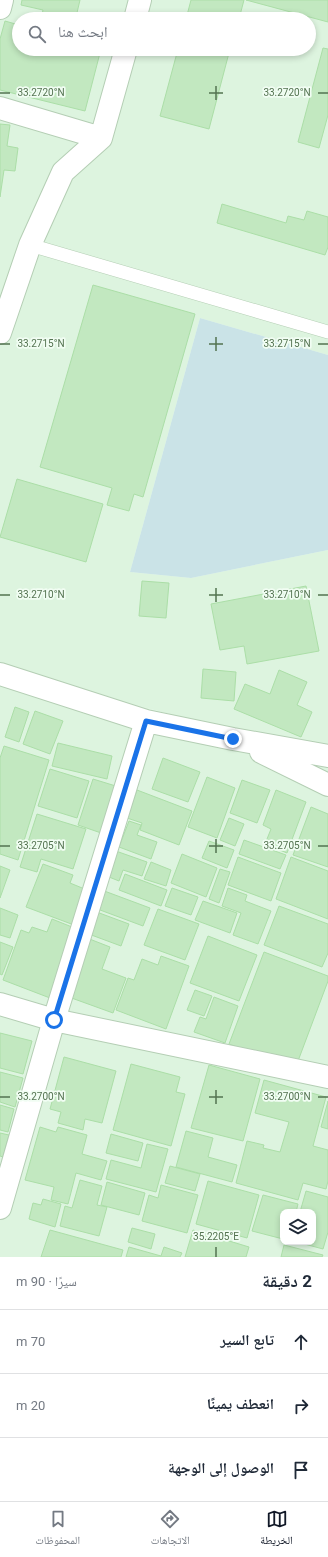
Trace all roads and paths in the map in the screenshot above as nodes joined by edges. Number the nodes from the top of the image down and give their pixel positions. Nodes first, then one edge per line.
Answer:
1 (2, 0) edge
2 (140, 0) edge
3 (0, 8) edge
4 (137, 12) edge
5 (124, 56) edge
6 (0, 108) edge
7 (102, 138) junction
8 (30, 245) junction
9 (328, 332) edge
10 (0, 333) edge
11 (0, 674) edge
12 (146, 721) junction
13 (233, 739) junction
14 (328, 756) edge
15 (328, 785) edge
16 (0, 1004) edge
17 (54, 1020) junction
18 (328, 1077) edge
19 (0, 1208) edge

1 - 3 street
2 - 4 street
5 - 7 street
6 - 7 street
7 - 8 street
8 - 9 lane
8 - 10 street
11 - 12 street
12 - 13 street
12 - 17 street
13 - 14 street
13 - 15 street
16 - 17 street
17 - 18 street
17 - 19 street

